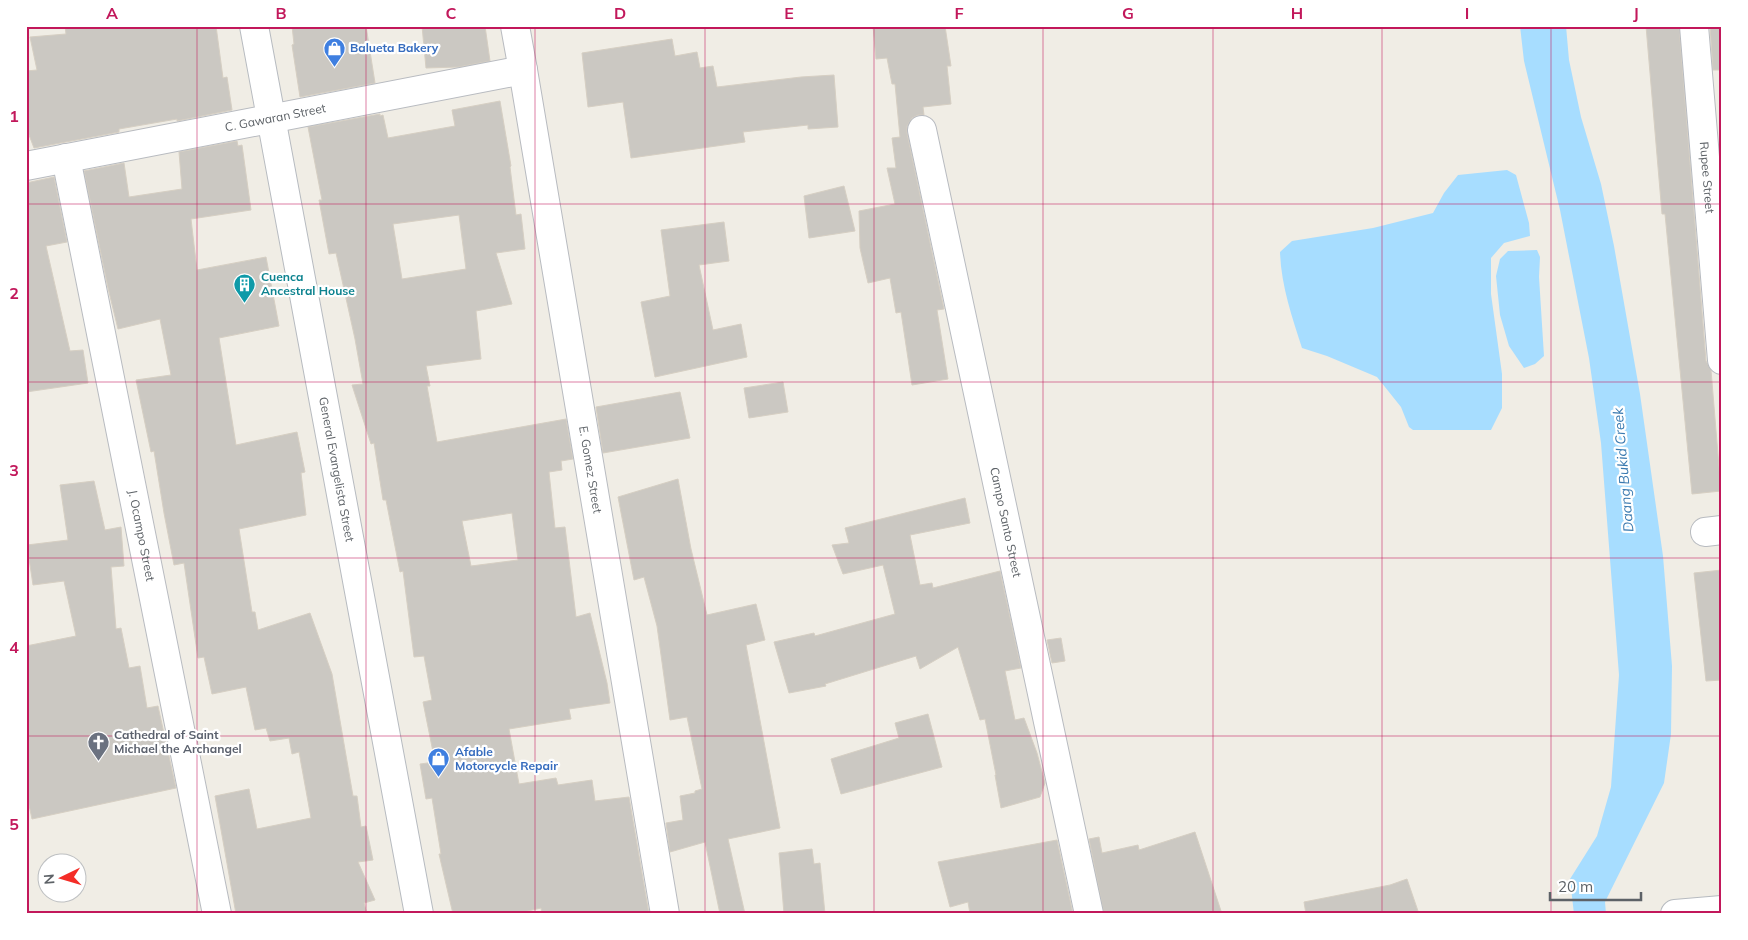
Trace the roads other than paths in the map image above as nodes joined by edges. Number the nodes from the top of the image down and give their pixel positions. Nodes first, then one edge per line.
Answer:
1 (254, 26) edge
2 (515, 26) edge
3 (1694, 26) edge
4 (523, 70) junction
5 (270, 119) junction
6 (922, 130) dead end
7 (66, 158) junction
8 (26, 166) edge
9 (1722, 360) edge
10 (1722, 910) edge
11 (217, 914) edge
12 (419, 914) edge
13 (665, 914) edge
14 (1090, 914) edge
15 (1674, 914) edge

1 - 5 street, General Evangelista Street
2 - 4 street, E. Gomez Street
3 - 9 street, Rupee Street
4 - 5 street, C. Gawaran Street
4 - 13 street, E. Gomez Street
5 - 7 street, C. Gawaran Street
5 - 12 street, General Evangelista Street
6 - 14 street, Campo Santo Street
7 - 8 street, C. Gawaran Street
7 - 11 street, J. Ocampo Street
10 - 15 street

